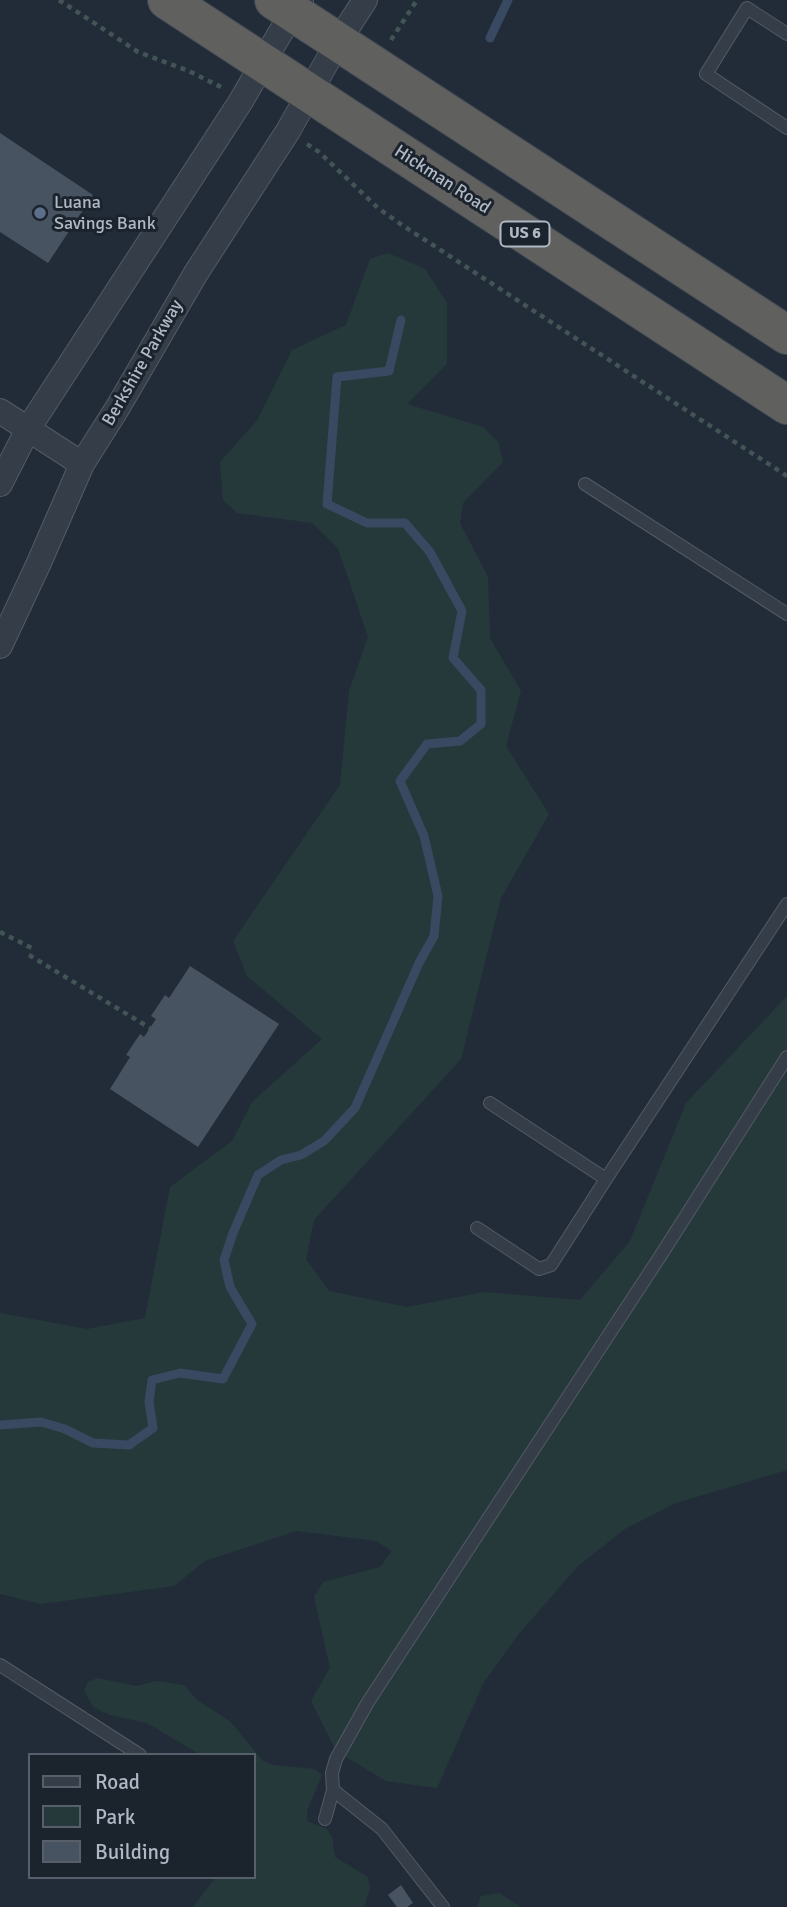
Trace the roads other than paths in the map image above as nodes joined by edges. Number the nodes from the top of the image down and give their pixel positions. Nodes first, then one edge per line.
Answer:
1 (167, 0) edge
2 (365, 0) edge
3 (750, 4) edge
4 (282, 22) edge
5 (787, 34) edge
6 (338, 42) junction
7 (310, 93) junction
8 (787, 128) edge
9 (679, 335) junction
10 (787, 335) edge
11 (787, 381) edge
12 (787, 405) edge
13 (0, 411) edge
14 (28, 429) junction
15 (82, 464) junction
16 (0, 484) edge
17 (584, 484) dead end
18 (787, 614) edge
19 (0, 646) edge
20 (787, 904) edge
21 (787, 1057) edge
22 (490, 1103) dead end
23 (606, 1179) junction
24 (477, 1228) dead end
25 (0, 1665) edge
26 (137, 1753) edge
27 (332, 1790) junction
28 (326, 1819) dead end
29 (443, 1907) edge

1 - 4 highway, Hickman Road / US 6
2 - 6 street, Berkshire Parkway
3 - 5 lane
3 - 8 lane
4 - 6 highway, Hickman Road / US 6
4 - 7 highway, Hickman Road / US 6
4 - 14 street
6 - 7 street, Berkshire Parkway
6 - 10 highway, Hickman Road / US 6
7 - 9 highway, Hickman Road / US 6
7 - 15 street, Berkshire Parkway
9 - 11 highway
9 - 12 highway, Hickman Road / US 6
13 - 14 street
14 - 15 street
14 - 16 street
15 - 19 street, Berkshire Parkway
17 - 18 lane
20 - 23 lane
21 - 27 lane
22 - 23 lane
23 - 24 lane
25 - 26 lane
27 - 28 lane
27 - 29 lane

